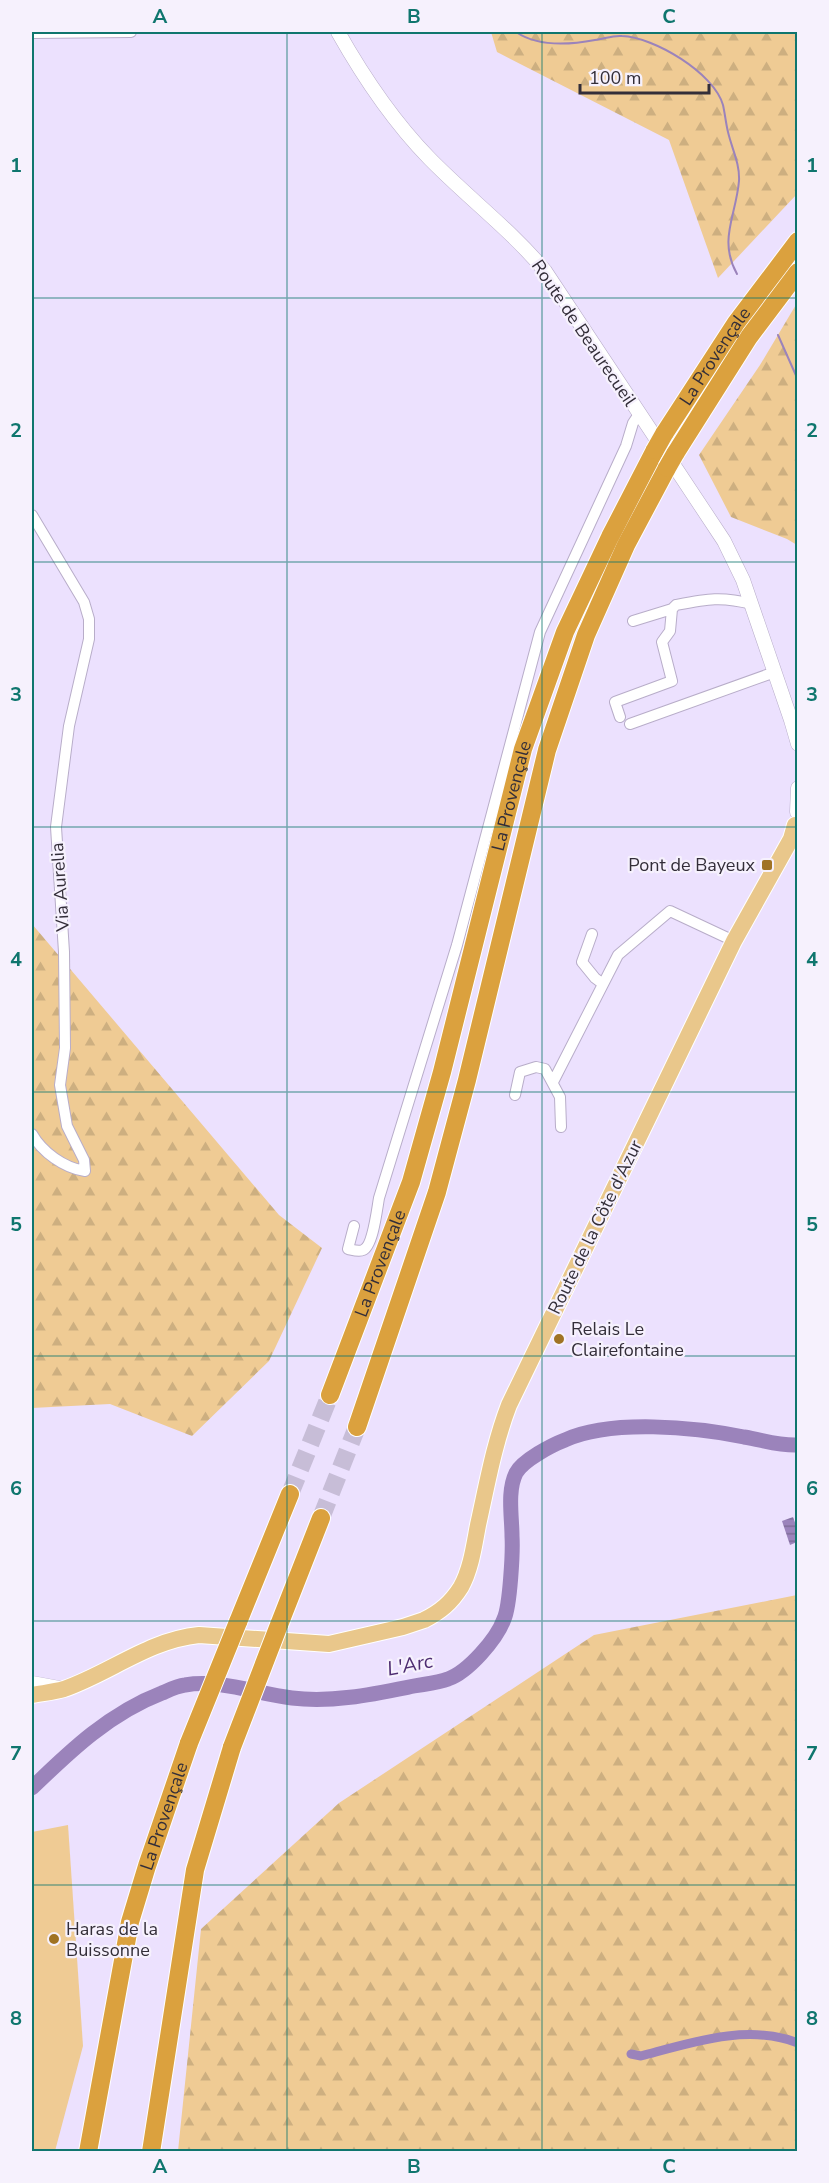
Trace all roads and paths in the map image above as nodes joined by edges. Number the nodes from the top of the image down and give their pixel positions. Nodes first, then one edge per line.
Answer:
1 (131, 32) edge
2 (338, 32) edge
3 (32, 33) edge
4 (798, 241) edge
5 (798, 272) edge
6 (639, 414) junction
7 (32, 515) edge
8 (752, 604) junction
9 (672, 609) junction
10 (633, 621) dead end
11 (775, 672) junction
12 (621, 717) dead end
13 (630, 724) dead end
14 (798, 744) edge
15 (798, 788) edge
16 (797, 820) edge
17 (798, 851) edge
18 (762, 888) junction
19 (592, 934) dead end
20 (734, 941) junction
21 (603, 984) junction
22 (552, 1082) junction
23 (515, 1095) dead end
24 (561, 1127) dead end
25 (32, 1136) edge
26 (354, 1226) dead end
27 (330, 1395) tunnel mouth
28 (357, 1427) tunnel mouth
29 (290, 1494) tunnel mouth
30 (321, 1518) tunnel mouth
31 (32, 1683) edge
32 (64, 1689) junction
33 (32, 1695) edge
34 (88, 2151) edge
35 (151, 2151) edge

1 - 3 street
2 - 6 street, Route de Beaurecueil
4 - 27 highway, La Provençale
5 - 28 highway, La Provençale
6 - 8 street, Route de Beaurecueil
6 - 26 street
7 - 25 street, Via Aurelia
8 - 9 street
8 - 11 street, Route de Beaurecueil
9 - 10 street
9 - 12 street
11 - 13 street
11 - 14 street, Route de Beaurecueil
15 - 16 street
16 - 18 main road, Route de la Côte d'Azur
17 - 18 main road, Route de la Côte d'Azur
18 - 20 main road, Route de la Côte d'Azur
19 - 21 street
20 - 21 street
20 - 32 main road, Route de la Côte d'Azur
21 - 22 street
22 - 23 street
22 - 24 street
29 - 34 highway, La Provençale, bridge
30 - 35 highway, bridge
31 - 32 street
32 - 33 main road, Route de la Côte d'Azur

